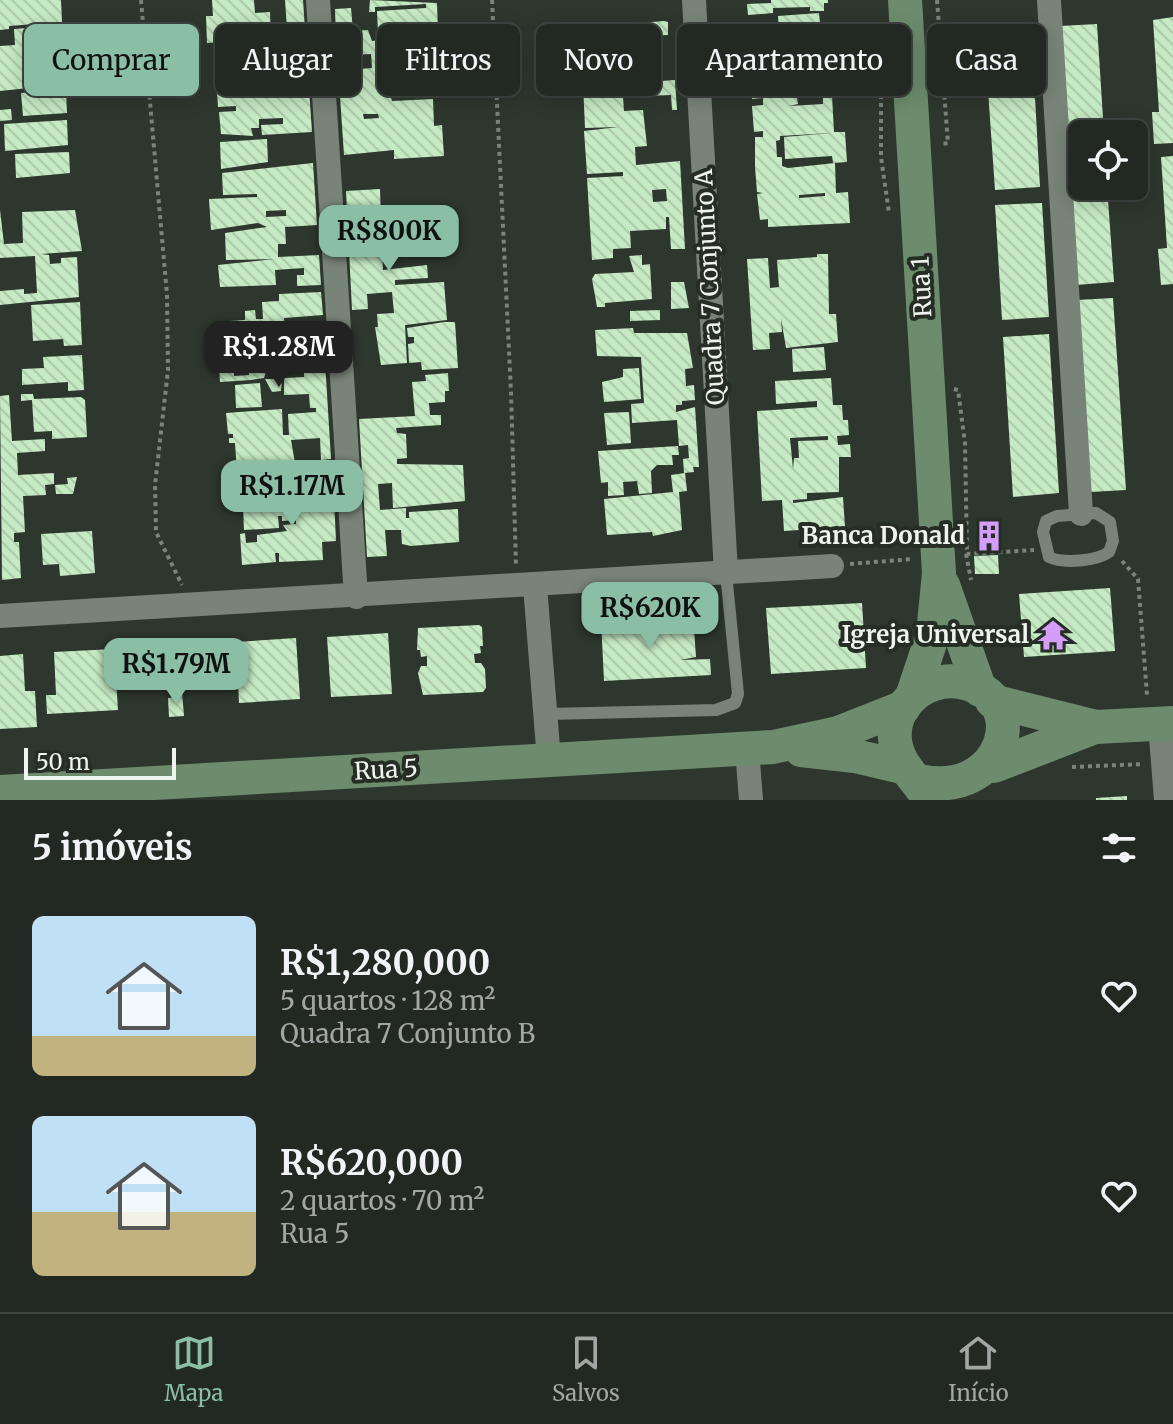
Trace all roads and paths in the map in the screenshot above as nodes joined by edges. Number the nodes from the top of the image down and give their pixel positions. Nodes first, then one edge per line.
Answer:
1 (141, 0) edge
2 (318, 0) edge
3 (492, 0) edge
4 (694, 0) edge
5 (905, 0) edge
6 (937, 0) edge
7 (1049, 0) edge
8 (881, 96) edge
9 (929, 145) dead end
10 (889, 216) dead end
11 (945, 387) dead end
12 (1081, 514) junction
13 (1044, 549) junction
14 (1109, 552) junction
15 (930, 560) junction
16 (832, 566) joint
17 (726, 573) junction
18 (525, 586) junction
19 (972, 590) dead end
20 (356, 597) junction
21 (192, 605) junction
22 (0, 616) edge
23 (986, 695) junction
24 (1138, 697) dead end
25 (908, 700) junction
26 (1160, 710) edge
27 (548, 714) junction
28 (1096, 727) junction
29 (760, 748) junction
30 (549, 760) junction
31 (1163, 762) junction
32 (1067, 766) dead end
33 (983, 782) edge
34 (918, 783) edge
35 (190, 790) edge
36 (0, 792) edge
37 (751, 800) edge
38 (1166, 800) edge

1 - 21 path
2 - 20 street
3 - 18 path
4 - 17 street, Quadra 7 Conjunto A
5 - 15 street, Rua 1
6 - 9 path
7 - 12 street
8 - 10 path
11 - 15 path
12 - 13 lane
12 - 14 lane
13 - 14 lane
13 - 15 path
14 - 26 path
15 - 16 path
15 - 19 path
15 - 23 street
15 - 25 street
16 - 17 street
17 - 18 street
17 - 27 lane
18 - 20 street
18 - 27 street
20 - 21 street
21 - 22 street
23 - 25 street
23 - 28 street
23 - 33 street
24 - 26 path
25 - 29 street
25 - 34 street
26 - 28 street
26 - 31 street
27 - 30 street
28 - 33 street
29 - 30 street, Rua 5
29 - 34 street
29 - 37 street
30 - 35 street, Rua 5
31 - 32 path
31 - 38 street
33 - 34 street
35 - 36 street, Rua 5

